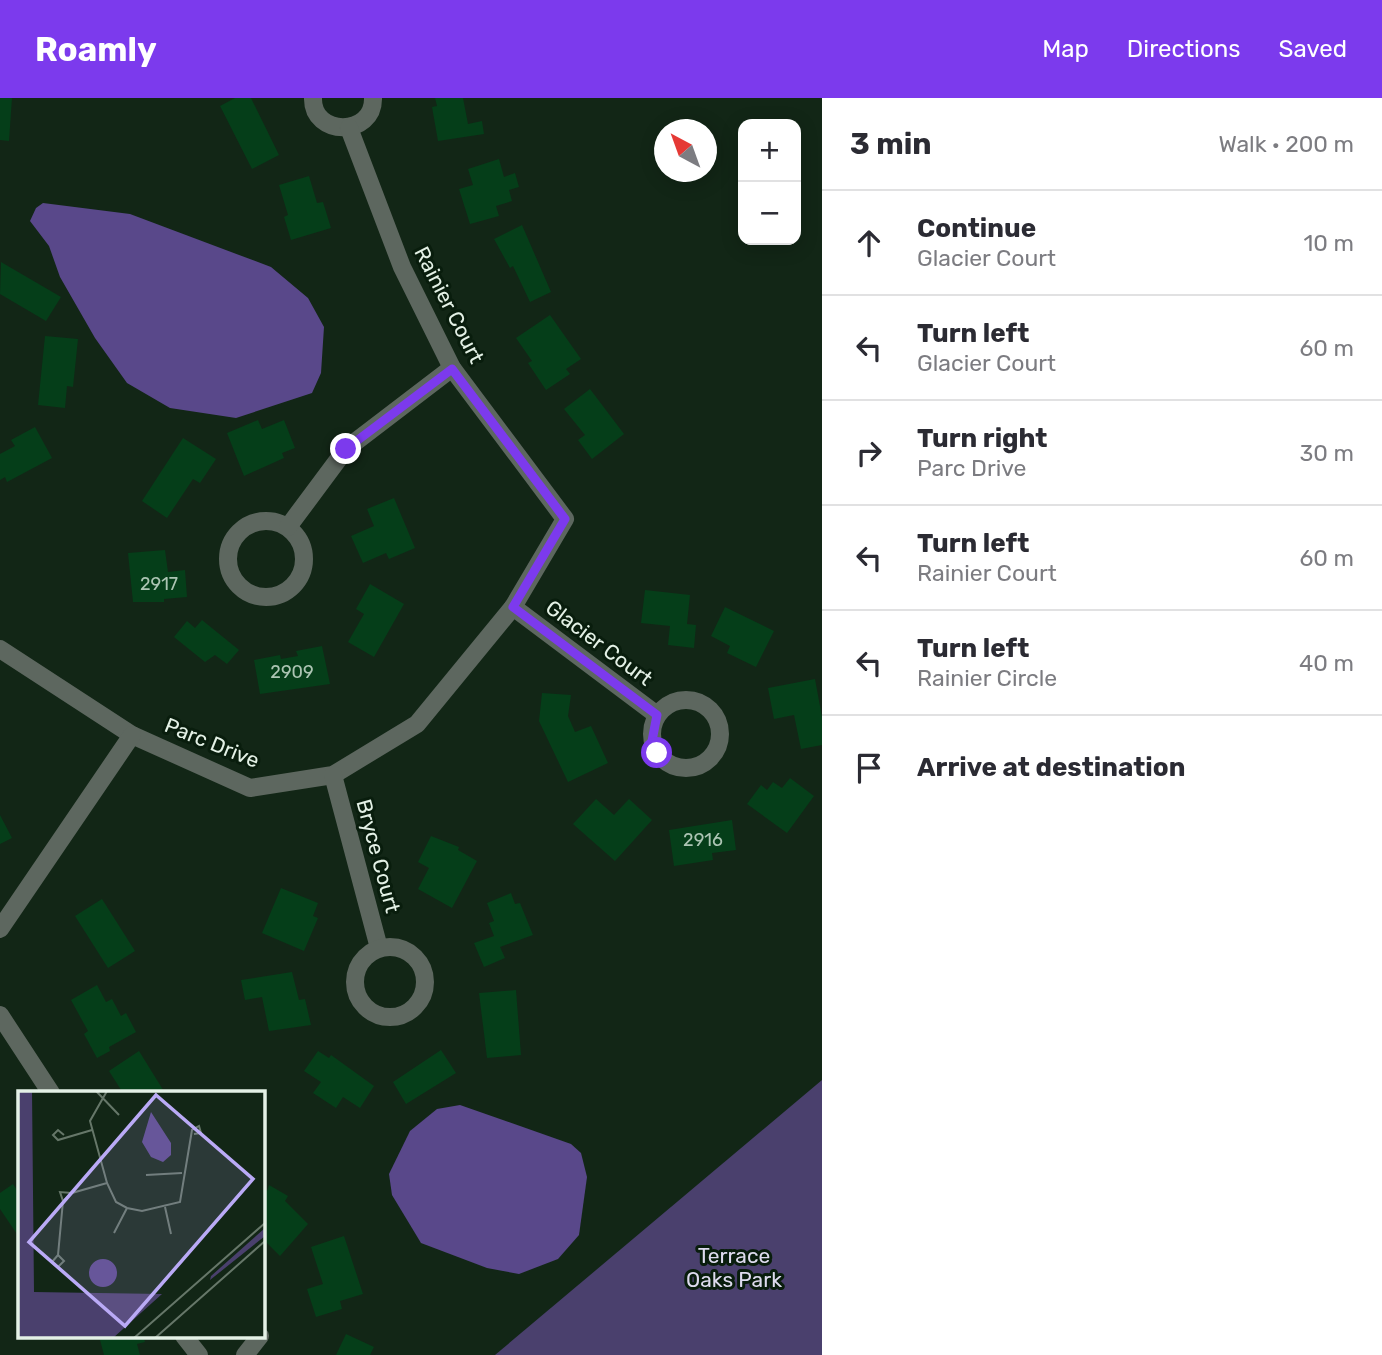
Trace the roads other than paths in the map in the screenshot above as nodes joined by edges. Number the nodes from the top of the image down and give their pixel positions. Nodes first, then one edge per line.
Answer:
1 (313, 98) edge
2 (373, 98) edge
3 (349, 128) junction
4 (452, 369) junction
5 (565, 519) joint
6 (288, 527) junction
7 (513, 607) junction
8 (0, 649) edge
9 (657, 715) dead end
10 (132, 735) junction
11 (333, 775) junction
12 (0, 929) edge
13 (379, 948) junction
14 (0, 1015) edge
15 (50, 1091) edge
16 (186, 1338) edge
17 (258, 1338) edge
18 (199, 1355) edge
19 (245, 1355) edge

1 - 3 street
2 - 3 street
3 - 4 street, Rainier Court
4 - 5 street, Rainier Court
4 - 6 street
5 - 7 street, Parc Drive
6 - 6 street
7 - 9 street, Glacier Court
7 - 11 street, Parc Drive
8 - 10 street, Parc Drive
10 - 11 street, Parc Drive
10 - 12 street
11 - 13 street, Bryce Court
13 - 13 street
14 - 15 street
16 - 18 street
17 - 19 street

